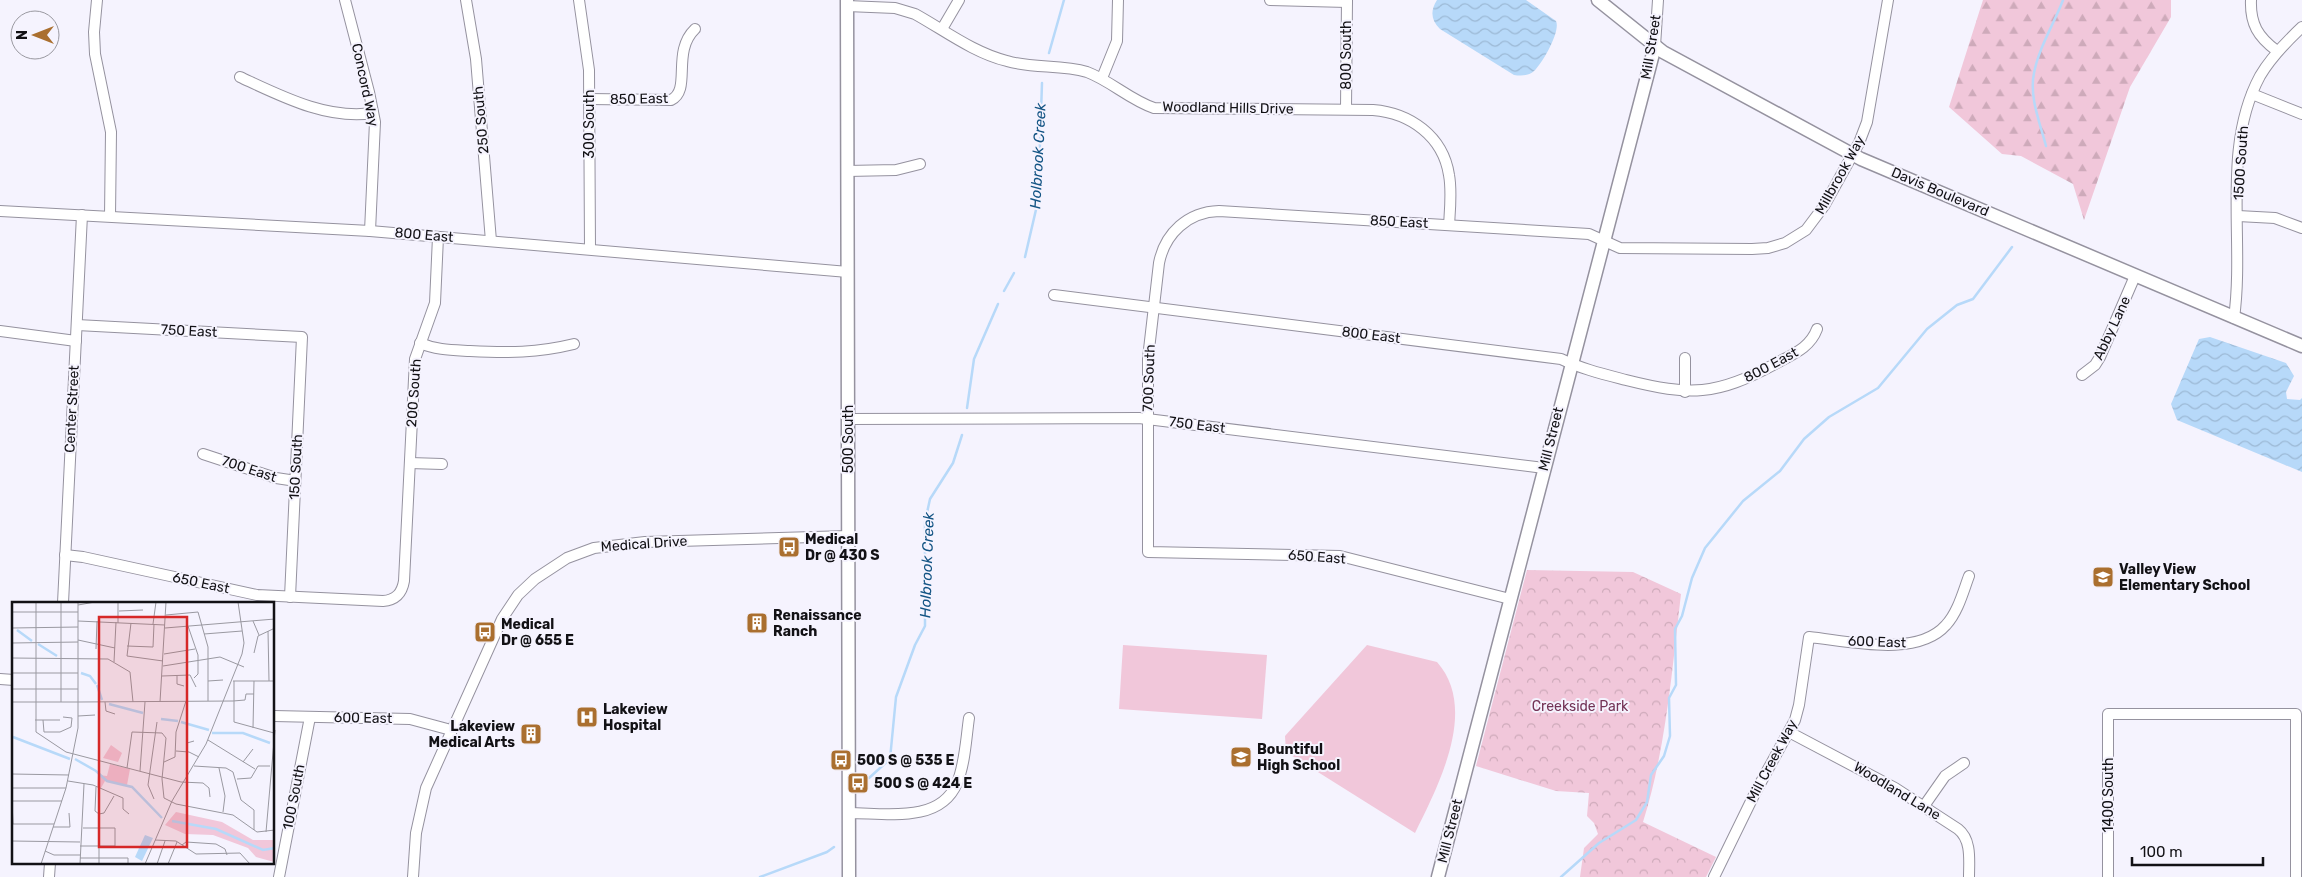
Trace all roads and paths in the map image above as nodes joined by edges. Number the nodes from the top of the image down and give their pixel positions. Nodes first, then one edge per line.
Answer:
1 (97, 0) edge
2 (345, 0) edge
3 (466, 0) edge
4 (579, 0) edge
5 (959, 0) edge
6 (1118, 0) edge
7 (1270, 0) edge
8 (1598, 0) edge
9 (1658, 0) edge
10 (1888, 0) edge
11 (2251, 0) edge
12 (1347, 1) edge
13 (847, 3) edge
14 (2302, 27) edge
15 (942, 29) junction
16 (695, 30) dead end
17 (1655, 46) junction
18 (2277, 51) junction
19 (240, 77) dead end
20 (1102, 78) junction
21 (2252, 94) junction
22 (589, 99) junction
23 (1346, 109) junction
24 (373, 113) junction
25 (2302, 114) edge
26 (1852, 155) junction
27 (920, 164) dead end
28 (847, 171) junction
29 (0, 211) edge
30 (82, 215) junction
31 (110, 216) junction
32 (2238, 216) junction
33 (1193, 217) joint
34 (1448, 225) junction
35 (2302, 228) edge
36 (370, 230) junction
37 (438, 236) junction
38 (491, 241) junction
39 (1603, 241) junction
40 (590, 249) junction
41 (848, 272) junction
42 (2135, 276) junction
43 (1054, 296) dead end
44 (1154, 308) junction
45 (2234, 318) junction
46 (77, 325) junction
47 (1817, 329) dead end
48 (0, 331) edge
49 (302, 337) joint
50 (76, 341) junction
51 (420, 343) junction
52 (574, 344) dead end
53 (2302, 346) edge
54 (1685, 358) dead end
55 (1571, 363) junction
56 (2082, 375) dead end
57 (1685, 392) junction
58 (848, 419) junction
59 (1148, 419) junction
60 (204, 454) dead end
61 (410, 463) junction
62 (442, 464) dead end
63 (1544, 468) junction
64 (296, 481) junction
65 (848, 536) junction
66 (1148, 552) joint
67 (65, 555) junction
68 (1969, 576) dead end
69 (290, 597) junction
70 (397, 597) joint
71 (1510, 600) junction
72 (63, 602) edge
73 (1809, 637) joint
74 (275, 716) edge
75 (310, 717) junction
76 (969, 718) dead end
77 (451, 730) junction
78 (1789, 732) junction
79 (1964, 763) dead end
80 (1924, 806) junction
81 (849, 813) junction
82 (50, 864) edge
83 (49, 877) edge
84 (279, 877) edge
85 (413, 877) edge
86 (849, 877) edge
87 (1438, 877) edge
88 (1714, 877) edge
89 (1969, 877) edge
90 (2108, 877) edge
91 (2296, 877) edge

1 - 31 street
2 - 24 street, Concord Way
3 - 38 street, 250 South
4 - 22 street, 300 South
5 - 15 street
6 - 20 street
7 - 12 street
8 - 17 street, Davis Boulevard
9 - 17 street, Mill Street
10 - 26 street, Millbrook Way
11 - 18 street
12 - 23 street, 800 South
13 - 15 street, Woodland Hills Drive
13 - 28 street, 500 South
14 - 18 street, 1500 South
15 - 20 street, Woodland Hills Drive
16 - 22 street, 850 East
17 - 26 street, Davis Boulevard
17 - 39 street, Mill Street
18 - 21 street, 1500 South
19 - 24 street
20 - 23 street, Woodland Hills Drive
21 - 25 street
21 - 32 street, 1500 South
22 - 40 street, 300 South
23 - 34 street, Woodland Hills Drive
24 - 36 street, Concord Way
26 - 39 street, Millbrook Way
26 - 42 street, Davis Boulevard
27 - 28 street
28 - 41 street, 500 South
29 - 30 street, 800 East
30 - 31 street, 800 East
30 - 46 street, Center Street
31 - 36 street, 800 East
32 - 35 street
32 - 45 street, 1500 South
33 - 34 street, 850 East
33 - 44 street, 700 South
34 - 39 street, 850 East
36 - 37 street, 800 East
37 - 38 street, 800 East
37 - 51 street, 200 South
38 - 40 street, 800 East
39 - 55 street, Mill Street
40 - 41 street, 800 East
41 - 58 street, 500 South
42 - 45 street, Davis Boulevard
42 - 56 street, Abby Lane
43 - 44 street, 800 East
44 - 55 street, 800 East
44 - 59 street, 700 South
45 - 53 street, Davis Boulevard
46 - 49 street, 750 East
46 - 50 street, Center Street
47 - 57 street, 800 East
48 - 50 street
49 - 64 street, 150 South
50 - 67 street, Center Street
51 - 52 street
51 - 61 street, 200 South
54 - 57 street
55 - 57 street, 800 East
55 - 63 street, Mill Street
58 - 59 street, 750 East
58 - 65 street, 500 South
59 - 63 street, 750 East
59 - 66 street, 700 South
60 - 64 street, 700 East
61 - 62 street
61 - 70 street, 200 South
63 - 71 street, Mill Street
64 - 69 street, 150 South
65 - 77 street, Medical Drive
65 - 81 street, 500 South
66 - 71 street, 650 East
67 - 69 street, 650 East
67 - 72 street, Center Street
68 - 73 street, 600 East
69 - 70 street, 650 East
71 - 87 street, Mill Street
73 - 78 street, Mill Creek Way
74 - 75 street, 600 East
75 - 77 street, 600 East
75 - 84 street, 100 South
76 - 81 street
77 - 85 street, Medical Drive
78 - 80 street, Woodland Lane
78 - 88 street, Mill Creek Way
79 - 80 street
80 - 89 street, Woodland Lane
81 - 86 street, 500 South
82 - 83 street
90 - 91 street, 1400 South

